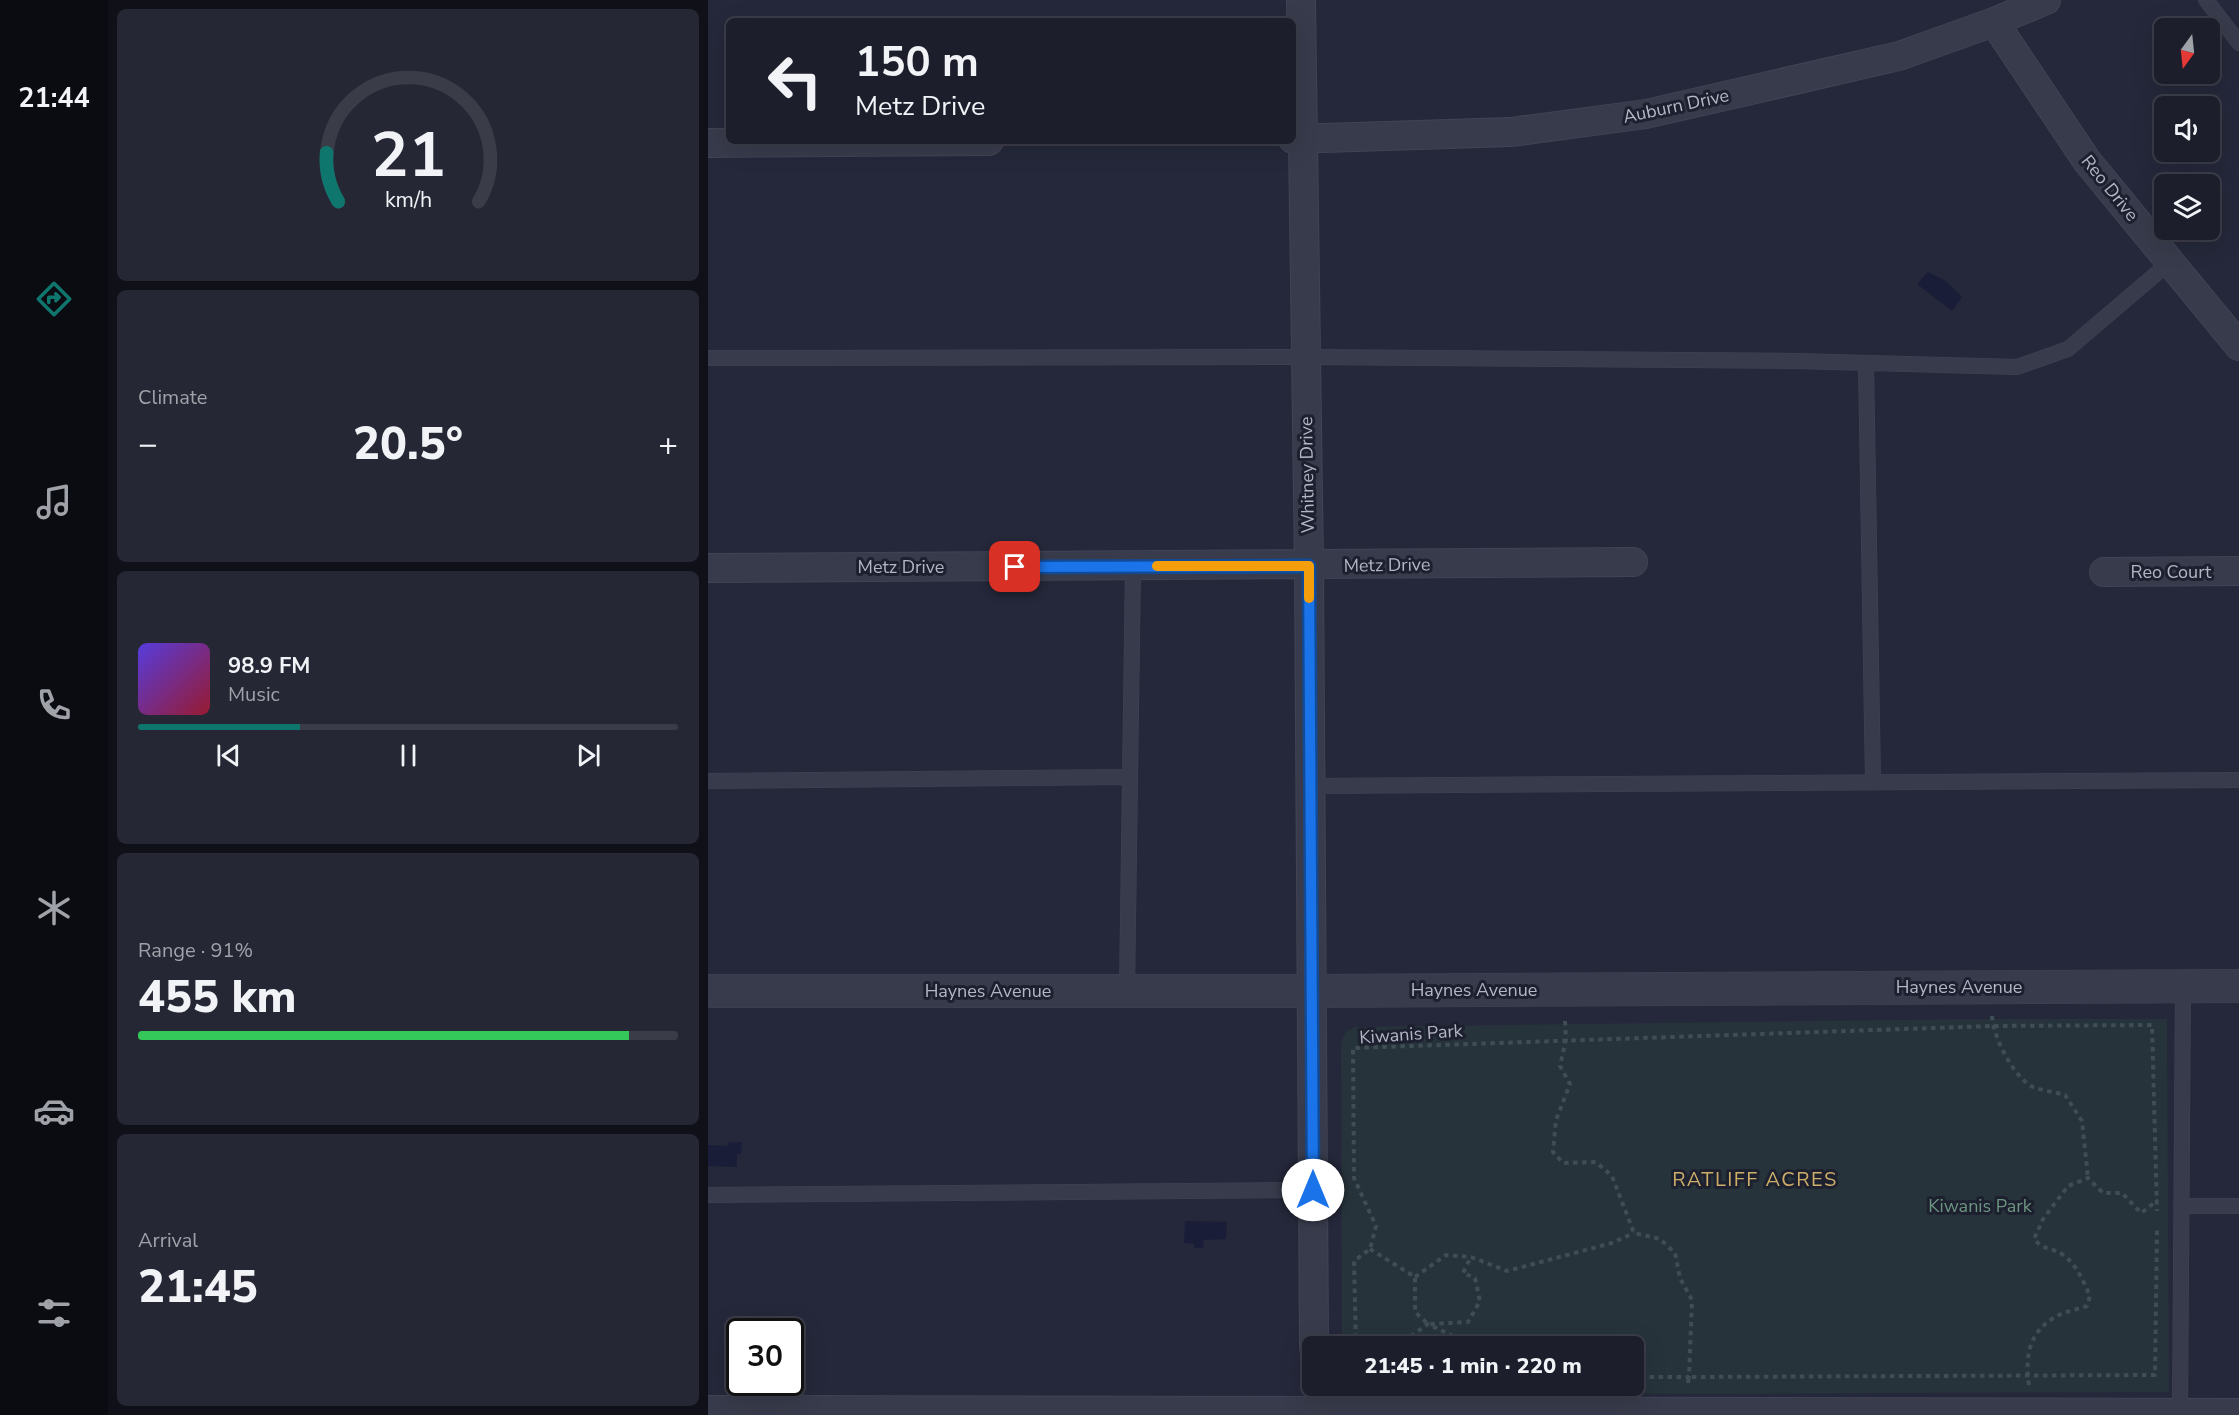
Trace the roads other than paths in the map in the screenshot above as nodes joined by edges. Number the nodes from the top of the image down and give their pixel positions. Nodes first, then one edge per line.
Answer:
1 (1301, 0) edge
2 (2046, 0) edge
3 (2206, 0) edge
4 (1994, 22) junction
5 (2239, 43) edge
6 (1298, 139) edge
7 (708, 143) edge
8 (726, 143) edge
9 (2170, 262) junction
10 (2239, 346) edge
11 (1306, 357) junction
12 (708, 358) edge
13 (1866, 363) junction
14 (1634, 562) dead end
15 (1133, 566) junction
16 (1309, 566) junction
17 (708, 568) edge
18 (2104, 572) dead end
19 (2239, 572) edge
20 (1130, 777) junction
21 (2239, 780) edge
22 (708, 781) edge
23 (1873, 782) junction
24 (1311, 786) junction
25 (2183, 986) junction
26 (2239, 986) edge
27 (708, 991) edge
28 (1127, 991) junction
29 (1312, 991) junction
30 (1313, 1190) junction
31 (708, 1195) edge
32 (2181, 1206) junction
33 (2239, 1206) edge
34 (1314, 1336) edge
35 (1314, 1404) edge
36 (708, 1410) edge
37 (2180, 1413) junction
38 (2239, 1413) edge

1 - 6 street, Whitney Drive
2 - 4 street, Auburn Drive
3 - 5 lane
4 - 6 street, Auburn Drive
4 - 9 street, Reo Drive
6 - 11 street, Whitney Drive
7 - 8 street
9 - 10 street, Reo Drive
9 - 13 lane
11 - 12 lane
11 - 13 lane
11 - 16 street, Whitney Drive
13 - 23 lane
14 - 16 street, Metz Drive
15 - 16 street, Metz Drive
15 - 17 street, Metz Drive
15 - 20 lane
16 - 24 street, Whitney Drive
18 - 19 street, Reo Court
20 - 22 lane
20 - 28 lane
21 - 23 lane
23 - 24 lane
24 - 29 street, Whitney Drive
25 - 26 street, Haynes Avenue
25 - 29 street, Haynes Avenue
25 - 32 lane
27 - 28 street, Haynes Avenue
28 - 29 street, Haynes Avenue
29 - 30 street, Whitney Drive
30 - 31 lane
30 - 34 street, Whitney Drive
32 - 33 lane
32 - 37 lane
35 - 36 street
35 - 37 street
37 - 38 street

